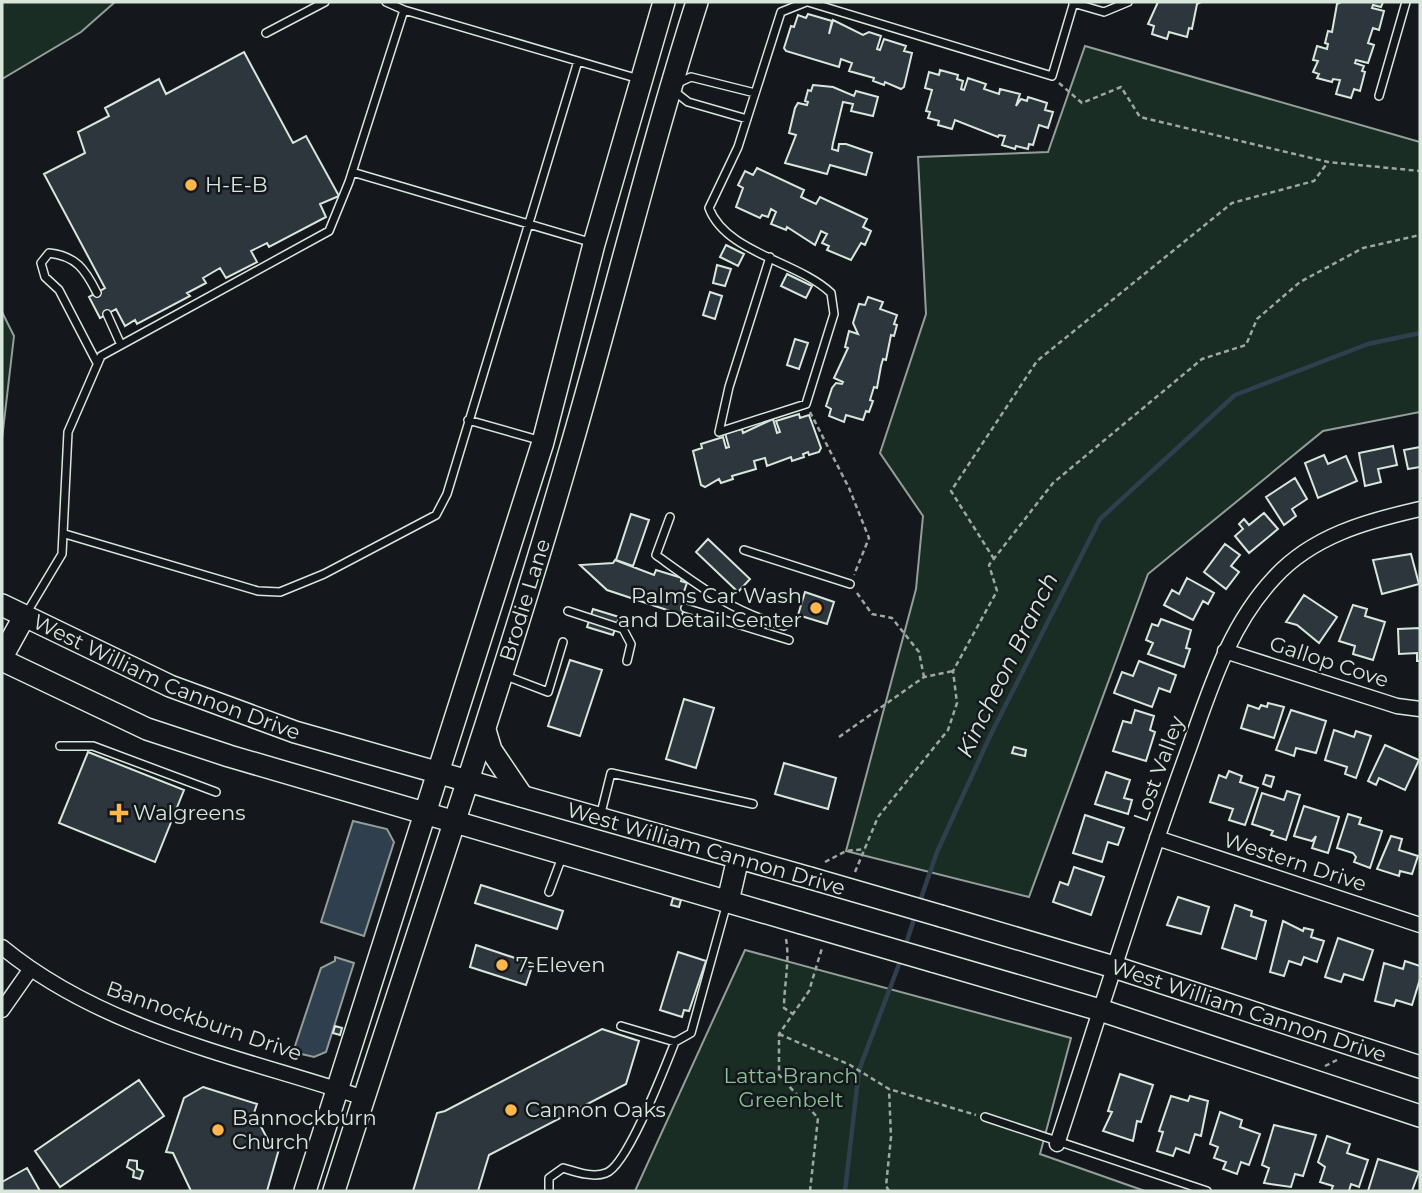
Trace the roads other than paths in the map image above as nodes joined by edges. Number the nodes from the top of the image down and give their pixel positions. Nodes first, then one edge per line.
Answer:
1 (325, 2) edge
2 (386, 2) edge
3 (664, 2) edge
4 (697, 2) edge
5 (807, 2) edge
6 (1074, 2) edge
7 (1128, 2) edge
8 (1406, 2) edge
9 (404, 10) junction
10 (267, 33) dead end
11 (578, 61) junction
12 (640, 80) junction
13 (669, 87) junction
14 (755, 93) junction
15 (1379, 96) dead end
16 (747, 119) junction
17 (352, 172) junction
18 (531, 225) junction
19 (594, 244) junction
20 (770, 257) junction
21 (97, 293) dead end
22 (107, 314) dead end
23 (121, 345) junction
24 (97, 363) junction
25 (468, 420) junction
26 (543, 442) junction
27 (1420, 509) edge
28 (670, 517) dead end
29 (65, 534) junction
30 (744, 550) dead end
31 (850, 584) road end
32 (2, 605) edge
33 (685, 607) dead end
34 (568, 611) dead end
35 (24, 617) junction
36 (784, 626) dead end
37 (789, 640) dead end
38 (563, 642) dead end
39 (1225, 651) junction
40 (2, 658) edge
41 (627, 661) dead end
42 (502, 675) junction
43 (1420, 709) edge
44 (485, 730) junction
45 (60, 746) dead end
46 (440, 774) junction
47 (469, 783) junction
48 (216, 792) dead end
49 (522, 796) junction
50 (753, 804) dead end
51 (428, 812) junction
52 (599, 818) junction
53 (457, 821) junction
54 (1157, 838) junction
55 (563, 854) junction
56 (738, 858) junction
57 (550, 892) dead end
58 (728, 901) junction
59 (1420, 925) edge
60 (2, 947) edge
61 (1114, 967) junction
62 (30, 970) junction
63 (2, 1010) edge
64 (1100, 1010) junction
65 (621, 1026) dead end
66 (675, 1042) junction
67 (1420, 1066) edge
68 (337, 1089) junction
69 (364, 1098) junction
70 (1420, 1116) edge
71 (985, 1117) road end
72 (1057, 1144) junction
73 (304, 1191) edge
74 (334, 1191) edge
75 (549, 1191) edge
76 (1207, 1191) edge

1 - 10 lane
2 - 9 lane
3 - 12 main road, Brodie Lane
4 - 13 main road, Brodie Lane
5 - 6 lane
5 - 14 lane
6 - 7 lane
8 - 15 lane
9 - 11 lane
9 - 17 lane
11 - 12 lane
11 - 18 lane
12 - 13 main road
12 - 19 main road, Brodie Lane
13 - 14 lane
13 - 16 lane
13 - 42 main road, Brodie Lane
14 - 16 lane
16 - 20 lane
17 - 18 lane
17 - 23 lane
18 - 19 lane
18 - 25 lane
19 - 26 main road, Brodie Lane
20 - 20 lane
21 - 24 lane
22 - 23 lane
23 - 24 lane
24 - 29 lane
25 - 26 lane
25 - 29 lane
26 - 46 main road, Brodie Lane
27 - 39 street, Lost Valley
28 - 36 lane
29 - 35 lane
30 - 31 lane
32 - 35 main road, West William Cannon Drive
33 - 37 lane
34 - 41 lane
35 - 40 main road
35 - 46 main road, West William Cannon Drive
38 - 42 lane
39 - 43 street, Gallop Cove
39 - 54 street, Lost Valley
40 - 51 main road, West William Cannon Drive
42 - 44 main road, Brodie Lane
44 - 47 main road, Brodie Lane
44 - 49 main road
45 - 48 lane
46 - 47 main road, West William Cannon Drive
46 - 51 main road, Brodie Lane
47 - 49 main road, West William Cannon Drive
47 - 53 main road, Brodie Lane
49 - 52 main road, West William Cannon Drive
50 - 52 lane
51 - 53 main road, West William Cannon Drive
51 - 68 main road, Brodie Lane
52 - 56 main road, West William Cannon Drive
53 - 55 main road, West William Cannon Drive
53 - 69 main road, Brodie Lane
54 - 59 street, Western Drive
54 - 61 street, Lost Valley
55 - 57 lane
55 - 58 main road, West William Cannon Drive
56 - 58 main road
56 - 61 main road, West William Cannon Drive, bridge
58 - 64 main road, West William Cannon Drive, bridge
58 - 66 lane
60 - 62 street, Bannockburn Drive
61 - 64 street, Lost Valley
61 - 67 main road, West William Cannon Drive
62 - 63 street
62 - 68 street, Bannockburn Drive
64 - 70 main road, West William Cannon Drive
64 - 72 street, Lost Valley
65 - 66 lane
66 - 75 lane
68 - 69 street, Bannockburn Drive
68 - 73 main road, Brodie Lane
69 - 74 main road, Brodie Lane
71 - 72 lane
72 - 76 lane

